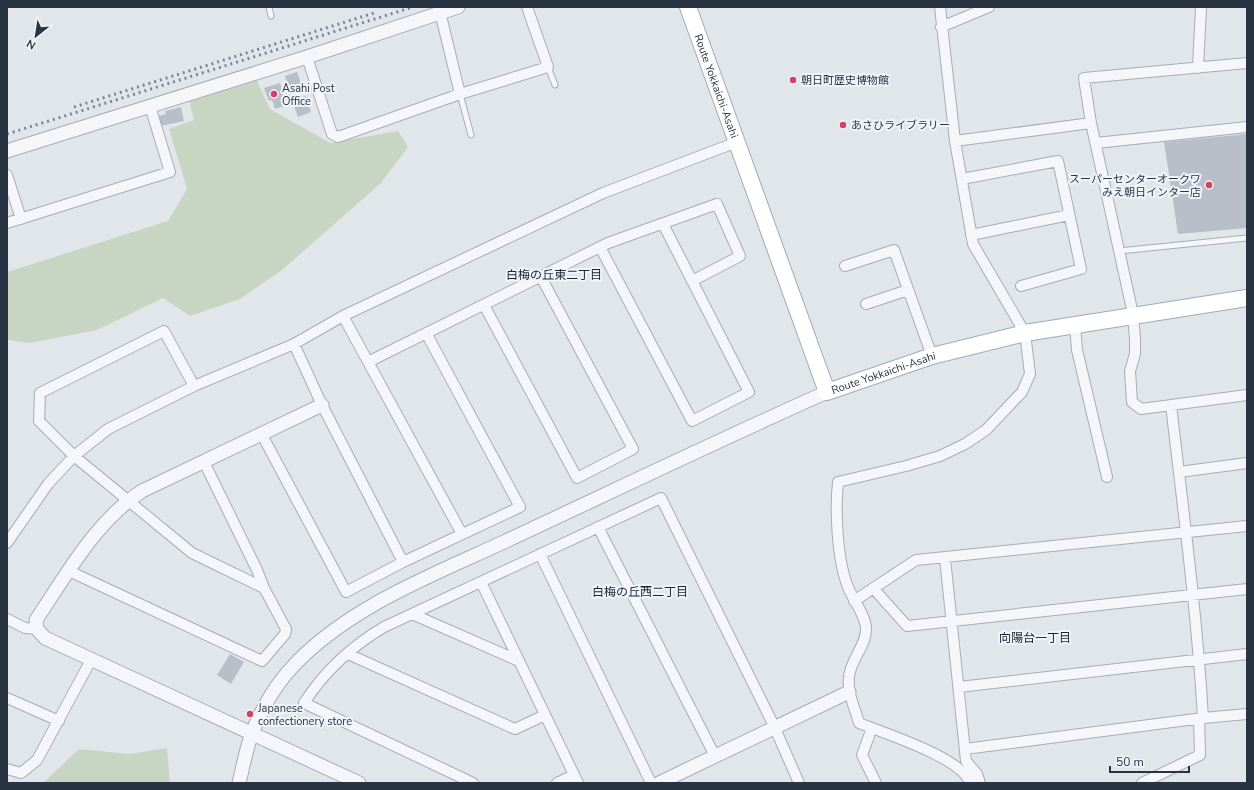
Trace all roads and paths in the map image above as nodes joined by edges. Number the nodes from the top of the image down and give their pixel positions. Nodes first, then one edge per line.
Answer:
1 (269, 7) edge
2 (458, 7) edge
3 (527, 7) edge
4 (688, 7) edge
5 (940, 7) edge
6 (989, 7) edge
7 (1201, 7) edge
8 (440, 10) edge
9 (271, 16) dead end
10 (941, 27) junction
11 (307, 57) junction
12 (1247, 63) edge
13 (548, 67) junction
14 (1198, 68) junction
15 (555, 85) dead end
16 (460, 94) junction
17 (150, 106) junction
18 (1091, 123) junction
19 (1247, 127) edge
20 (471, 135) dead end
21 (955, 141) junction
22 (737, 142) junction
23 (1096, 143) junction
24 (7, 151) edge
25 (7, 175) edge
26 (962, 179) junction
27 (1069, 215) junction
28 (21, 219) junction
29 (7, 223) edge
30 (663, 224) junction
31 (971, 235) junction
32 (1247, 238) edge
33 (600, 247) junction
34 (1119, 251) junction
35 (845, 266) dead end
36 (541, 277) junction
37 (692, 281) junction
38 (1021, 286) dead end
39 (908, 290) junction
40 (1247, 298) edge
41 (866, 304) dead end
42 (484, 305) junction
43 (1133, 314) junction
44 (343, 316) junction
45 (1075, 325) junction
46 (426, 333) junction
47 (1025, 333) junction
48 (294, 344) junction
49 (932, 356) junction
50 (368, 362) junction
51 (194, 386) junction
52 (827, 392) junction
53 (1247, 395) edge
54 (322, 405) junction
55 (1171, 405) junction
56 (261, 433) junction
57 (74, 456) junction
58 (204, 462) junction
59 (1247, 463) edge
60 (1179, 472) junction
61 (1106, 477) dead end
62 (128, 501) junction
63 (1247, 526) edge
64 (598, 527) junction
65 (1187, 533) junction
66 (462, 534) junction
67 (7, 543) edge
68 (540, 554) junction
69 (945, 558) junction
70 (403, 562) junction
71 (69, 571) junction
72 (481, 582) junction
73 (264, 588) junction
74 (874, 588) junction
75 (1247, 589) edge
76 (1193, 595) junction
77 (854, 601) junction
78 (412, 614) junction
79 (7, 619) edge
80 (953, 622) junction
81 (36, 629) junction
82 (348, 654) junction
83 (1247, 654) edge
84 (1200, 659) junction
85 (91, 660) junction
86 (519, 661) junction
87 (959, 687) junction
88 (849, 692) junction
89 (7, 698) edge
90 (1247, 714) edge
91 (545, 715) junction
92 (1201, 718) junction
93 (59, 721) junction
94 (774, 726) junction
95 (872, 728) junction
96 (252, 734) junction
97 (965, 749) junction
98 (714, 756) junction
99 (7, 769) edge
100 (576, 779) edge
101 (239, 783) edge
102 (359, 783) edge
103 (473, 783) edge
104 (557, 783) edge
105 (651, 783) edge
106 (659, 783) edge
107 (798, 783) edge
108 (876, 783) edge
109 (970, 783) edge
110 (980, 783) edge
111 (1142, 783) edge

1 - 9 lane
2 - 8 street
3 - 13 street
4 - 22 main road, Route Yokkaichi-Asahi
5 - 10 street
6 - 10 street
7 - 14 street
8 - 11 street
8 - 16 street
10 - 21 street
11 - 16 street
11 - 17 street
12 - 14 street
13 - 15 lane
13 - 16 street
14 - 18 street
16 - 20 lane
17 - 24 street
17 - 28 street
18 - 21 street
18 - 23 street
19 - 23 street
21 - 26 street
22 - 44 street
22 - 52 main road, Route Yokkaichi-Asahi
23 - 34 street
25 - 28 street
26 - 27 street
26 - 31 street
27 - 31 street
27 - 38 street
28 - 29 street
30 - 33 street
30 - 37 street
30 - 37 street
31 - 47 street
32 - 34 lane
33 - 36 street
33 - 37 street
34 - 43 street
35 - 39 street
36 - 42 street
36 - 42 street
39 - 41 street
39 - 49 street
40 - 43 main road, Route Yokkaichi-Asahi
42 - 46 street
43 - 45 main road, Route Yokkaichi-Asahi
43 - 55 street
44 - 48 street
44 - 50 street
45 - 47 main road, Route Yokkaichi-Asahi
45 - 61 street
46 - 50 street
46 - 66 street
47 - 49 main road, Route Yokkaichi-Asahi
47 - 77 street
48 - 51 street
48 - 54 street
49 - 52 main road, Route Yokkaichi-Asahi
50 - 66 street
51 - 57 street
51 - 57 street
52 - 96 street
53 - 55 street
54 - 56 street
54 - 70 street
55 - 60 street
56 - 58 street
56 - 70 street
57 - 62 street
57 - 67 street
58 - 62 street
58 - 73 street
59 - 60 street
60 - 65 street
62 - 71 street
62 - 73 street
63 - 65 street
64 - 68 street
64 - 94 street
64 - 98 street
65 - 69 street
65 - 76 street
66 - 70 street
68 - 72 street
68 - 105 street
69 - 74 street
69 - 80 street
71 - 73 street
71 - 81 street
72 - 78 street
72 - 86 street
74 - 77 street
74 - 80 street
75 - 76 street
76 - 80 street
76 - 84 street
77 - 88 street
78 - 82 street
78 - 86 street
79 - 81 street
80 - 87 street
81 - 85 street
82 - 91 street
82 - 103 street
83 - 84 street
84 - 87 street
84 - 92 street
85 - 93 street
85 - 96 street
86 - 91 street
87 - 97 street
88 - 94 street
88 - 95 street
89 - 93 street
90 - 92 street
91 - 100 street
92 - 97 street
92 - 111 street
93 - 99 street
94 - 98 street
94 - 107 street
95 - 108 street
95 - 109 street
96 - 101 street
96 - 102 street
97 - 110 street
98 - 106 street
100 - 104 street

